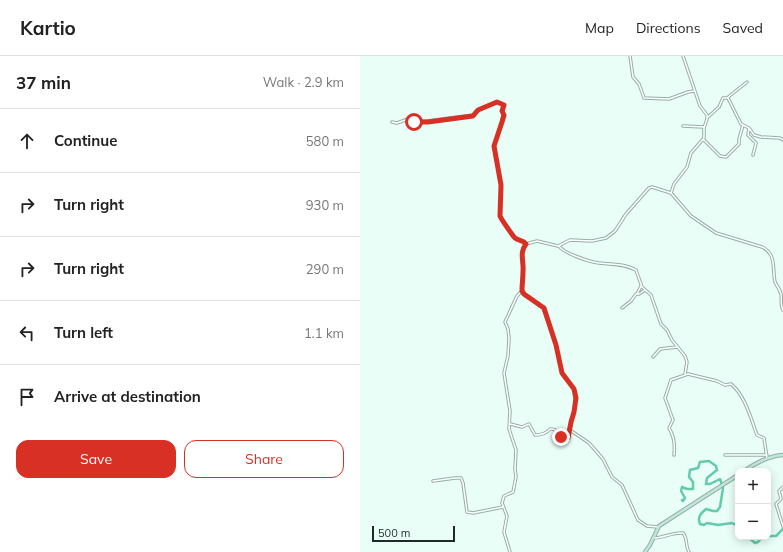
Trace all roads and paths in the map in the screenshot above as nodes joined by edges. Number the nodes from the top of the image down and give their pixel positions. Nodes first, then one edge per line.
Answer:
1 (630, 56) edge
2 (684, 56) edge
3 (748, 82) dead end
4 (694, 91) junction
5 (727, 98) junction
6 (708, 118) junction
7 (392, 122) dead end
8 (743, 125) junction
9 (683, 126) dead end
10 (704, 127) junction
11 (749, 128) junction
12 (703, 139) junction
13 (783, 140) edge
14 (753, 155) dead end
15 (671, 194) junction
16 (526, 244) junction
17 (559, 246) junction
18 (641, 286) junction
19 (645, 290) junction
20 (522, 291) junction
21 (637, 294) junction
22 (622, 308) dead end
23 (783, 310) edge
24 (677, 347) junction
25 (653, 357) dead end
26 (686, 374) junction
27 (510, 424) junction
28 (570, 430) junction
29 (724, 455) dead end
30 (783, 455) edge
31 (674, 456) dead end
32 (767, 457) junction
33 (749, 468) edge
34 (735, 477) edge
35 (433, 481) dead end
36 (783, 487) edge
37 (503, 508) junction
38 (783, 525) edge
39 (658, 527) junction
40 (653, 538) junction
41 (510, 552) edge
42 (645, 552) edge
43 (689, 552) edge

1 - 4 street
2 - 4 street
3 - 5 street
4 - 6 street
5 - 6 street
5 - 8 street
6 - 10 street
7 - 16 street
8 - 11 street
8 - 12 street
9 - 10 street
10 - 12 street
11 - 13 street
11 - 14 street
12 - 15 street
15 - 17 street
15 - 23 street
16 - 17 street
16 - 20 street
17 - 18 street
18 - 19 street
18 - 21 street
19 - 21 street
19 - 24 street
20 - 27 street
20 - 28 street
21 - 22 street
24 - 25 street
24 - 26 street
26 - 31 street
26 - 32 street
27 - 28 street
27 - 37 street
28 - 39 street
29 - 32 street
30 - 32 main road
32 - 33 main road
34 - 39 main road
35 - 37 street
36 - 38 street
37 - 41 street
39 - 40 main road
40 - 42 main road
40 - 43 street

